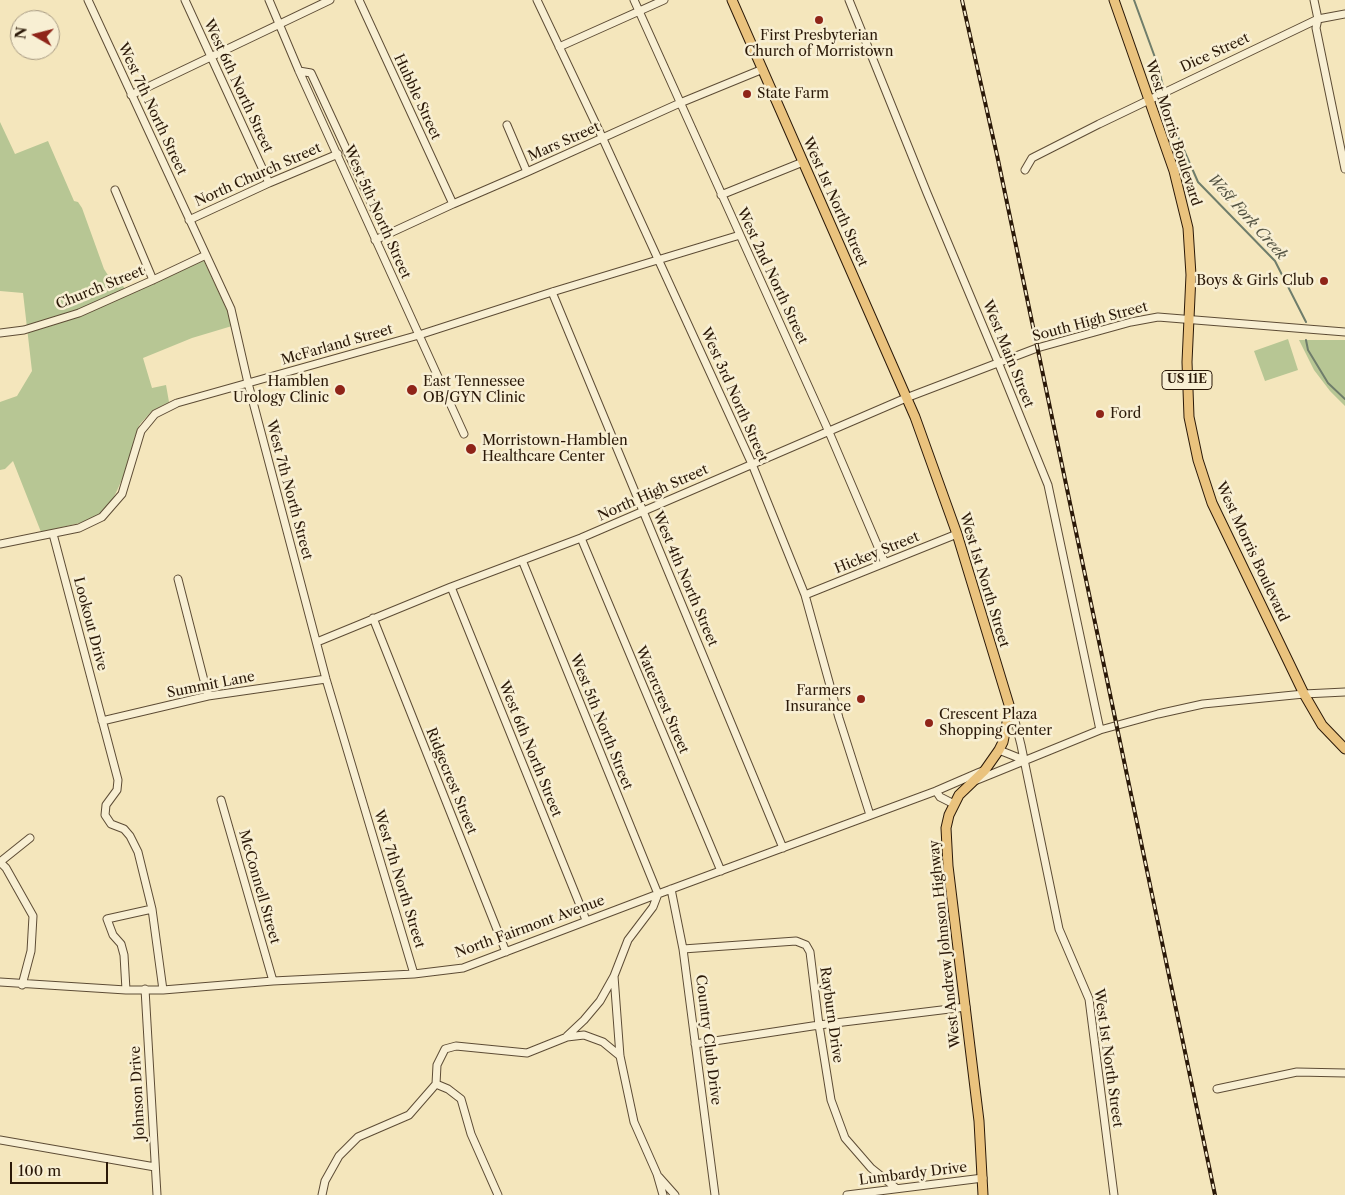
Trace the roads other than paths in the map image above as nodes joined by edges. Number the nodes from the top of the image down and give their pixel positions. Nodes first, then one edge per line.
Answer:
1 (88, 0) edge
2 (185, 0) edge
3 (269, 0) edge
4 (330, 0) edge
5 (359, 0) edge
6 (537, 0) edge
7 (634, 0) edge
8 (664, 0) edge
9 (732, 0) edge
10 (849, 0) edge
11 (1114, 0) edge
12 (1314, 0) edge
13 (639, 11) junction
14 (1345, 14) edge
15 (1318, 19) junction
16 (280, 23) junction
17 (559, 47) junction
18 (211, 56) junction
19 (763, 69) junction
20 (299, 71) junction
21 (131, 95) junction
22 (1149, 100) junction
23 (680, 103) junction
24 (507, 125) dead end
25 (603, 139) junction
26 (338, 154) junction
27 (803, 162) junction
28 (1025, 170) dead end
29 (1345, 170) edge
30 (527, 172) junction
31 (269, 183) junction
32 (115, 190) dead end
33 (721, 195) junction
34 (453, 204) junction
35 (189, 220) junction
36 (386, 235) junction
37 (740, 235) junction
38 (375, 240) junction
39 (206, 255) junction
40 (658, 260) junction
41 (153, 280) junction
42 (552, 292) junction
43 (1190, 320) junction
44 (1345, 332) edge
45 (0, 333) edge
46 (419, 335) junction
47 (998, 362) junction
48 (248, 383) junction
49 (906, 398) junction
50 (829, 432) junction
51 (464, 434) dead end
52 (752, 464) junction
53 (642, 510) junction
54 (53, 534) junction
55 (957, 534) junction
56 (581, 538) junction
57 (0, 544) edge
58 (522, 560) junction
59 (885, 563) junction
60 (178, 578) dead end
61 (451, 587) junction
62 (805, 595) junction
63 (373, 618) junction
64 (317, 642) junction
65 (326, 679) junction
66 (1345, 692) edge
67 (1304, 694) junction
68 (208, 696) junction
69 (1010, 708) junction
70 (102, 721) junction
71 (1100, 730) junction
72 (1345, 749) edge
73 (999, 750) junction
74 (1024, 760) junction
75 (985, 770) junction
76 (972, 782) junction
77 (936, 792) junction
78 (221, 800) dead end
79 (954, 804) junction
80 (870, 815) junction
81 (30, 838) dead end
82 (783, 848) junction
83 (0, 862) edge
84 (721, 871) junction
85 (671, 889) junction
86 (658, 894) junction
87 (152, 909) junction
88 (586, 920) junction
89 (683, 949) junction
90 (506, 952) junction
91 (414, 974) junction
92 (614, 976) junction
93 (273, 980) junction
94 (0, 982) edge
95 (22, 985) junction
96 (145, 989) junction
97 (126, 990) junction
98 (163, 990) junction
99 (966, 1007) junction
100 (819, 1025) junction
101 (567, 1037) junction
102 (695, 1044) junction
103 (620, 1056) junction
104 (1345, 1073) edge
105 (436, 1084) junction
106 (1216, 1089) dead end
107 (0, 1140) edge
108 (155, 1167) junction
109 (657, 1174) junction
110 (983, 1178) junction
111 (896, 1188) junction
112 (156, 1195) edge
113 (322, 1195) edge
114 (498, 1195) edge
115 (663, 1195) edge
116 (675, 1195) edge
117 (715, 1195) edge
118 (847, 1195) edge
119 (983, 1195) edge
120 (1114, 1195) edge

1 - 21 street, West 7th North Street
2 - 18 street, West 6th North Street
3 - 16 street, West 5th North Street
4 - 16 street
5 - 34 street, Hubble Street
6 - 17 street, West 3rd North Street
7 - 13 street, West 2nd North Street
8 - 13 street
9 - 19 main road, West 1st North Street
10 - 47 street, West Main Street
11 - 22 main road, West Morris Boulevard / US 11E
12 - 15 street
13 - 17 street
13 - 23 street, West 2nd North Street
14 - 15 street, Dice Street
15 - 22 street, Dice Street
15 - 29 street
16 - 18 street
16 - 20 street, West 5th North Street
17 - 25 street, West 3rd North Street
18 - 21 street
18 - 31 street, West 6th North Street
19 - 23 street, Mars Street
19 - 27 main road, West 1st North Street
20 - 26 street, West 5th North Street
20 - 36 street
21 - 35 street, West 7th North Street
22 - 28 street, Dice Street
22 - 43 main road, West Morris Boulevard / US 11E
23 - 25 street, Mars Street
23 - 33 street, West 2nd North Street
24 - 30 street
25 - 30 street, Mars Street
25 - 40 street, West 3rd North Street
26 - 31 street, North Church Street
26 - 38 street, West 5th North Street
27 - 33 street
27 - 49 main road, West 1st North Street
30 - 34 street, Mars Street
31 - 35 street, North Church Street
32 - 41 street
33 - 37 street, West 2nd North Street
34 - 36 street, Mars Street
35 - 39 street, West 7th North Street
36 - 38 street, Mars Street
37 - 40 street, McFarland Street
37 - 50 street, West 2nd North Street
38 - 46 street, West 5th North Street
39 - 41 street, Church Street
39 - 48 street, West 7th North Street
40 - 42 street, McFarland Street
40 - 52 street, West 3rd North Street
41 - 45 street, Church Street
42 - 46 street, McFarland Street
42 - 53 street, West 4th North Street
43 - 44 street, South High Street
43 - 47 street, South High Street
43 - 67 main road, West Morris Boulevard / US 11E
46 - 48 street, McFarland Street
46 - 51 street, West 5th North Street
47 - 49 street, North High Street
47 - 71 street, West Main Street
48 - 54 street, McFarland Street
48 - 64 street, West 7th North Street
49 - 50 street, North High Street
49 - 55 main road, West 1st North Street
50 - 52 street, North High Street
50 - 59 street, West 2nd North Street
52 - 53 street, North High Street
52 - 62 street, West 3rd North Street
53 - 56 street, North High Street
53 - 82 street, West 4th North Street
54 - 57 street, McFarland Street
54 - 70 street, Lookout Drive
55 - 59 street, Hickey Street
55 - 69 main road, West 1st North Street
56 - 58 street, North High Street
56 - 84 street, Watercrest Street
58 - 61 street, North High Street
58 - 86 street, West 5th North Street
59 - 62 street, Hickey Street
60 - 68 street
61 - 63 street, North High Street
61 - 88 street, West 6th North Street
62 - 80 street, West 3rd North Street
63 - 64 street, North High Street
63 - 90 street, Ridgecrest Street
64 - 65 street, West 7th North Street
65 - 68 street, Summit Lane
65 - 91 street, West 7th North Street
66 - 67 street
67 - 71 street
67 - 72 main road, West Morris Boulevard / US 11E
68 - 70 street, Summit Lane
69 - 73 main road, West Andrew Johnson Highway
69 - 74 street, West 1st North Street
70 - 87 street, Lookout Drive
71 - 74 street
73 - 74 street
73 - 75 main road, West Andrew Johnson Highway
74 - 76 street
74 - 120 street, West 1st North Street
75 - 76 main road, West Andrew Johnson Highway
75 - 77 street, North Fairmont Avenue
76 - 79 main road, West Andrew Johnson Highway
77 - 79 street
77 - 80 street, North Fairmont Avenue
78 - 93 street, McConnell Street
79 - 99 main road, West Andrew Johnson Highway
80 - 82 street, North Fairmont Avenue
81 - 83 street
82 - 84 street, North Fairmont Avenue
83 - 95 street
84 - 85 street, North Fairmont Avenue
85 - 86 street, North Fairmont Avenue
85 - 89 street, Country Club Drive
86 - 88 street, North Fairmont Avenue
86 - 92 street
87 - 97 street
87 - 98 street
88 - 90 street, North Fairmont Avenue
89 - 100 street, Rayburn Drive
89 - 102 street, Country Club Drive
90 - 91 street, North Fairmont Avenue
91 - 93 street, North Fairmont Avenue
92 - 101 street
92 - 103 street
93 - 98 street, North Fairmont Avenue
94 - 95 street, North Fairmont Avenue
95 - 97 street, North Fairmont Avenue
96 - 97 street, North Fairmont Avenue
96 - 98 street, North Fairmont Avenue
96 - 108 street, Johnson Drive
99 - 100 street
99 - 110 main road, West Andrew Johnson Highway
100 - 102 street
100 - 111 street, Rayburn Drive
101 - 103 street
101 - 105 street
102 - 117 street, Country Club Drive
103 - 109 street
104 - 106 street
105 - 113 street
105 - 114 street
107 - 108 street
108 - 112 street, Johnson Drive
109 - 115 street
109 - 116 street
110 - 111 street, Lumbardy Drive
110 - 119 main road, West Andrew Johnson Highway
111 - 118 street, Lumbardy Drive

